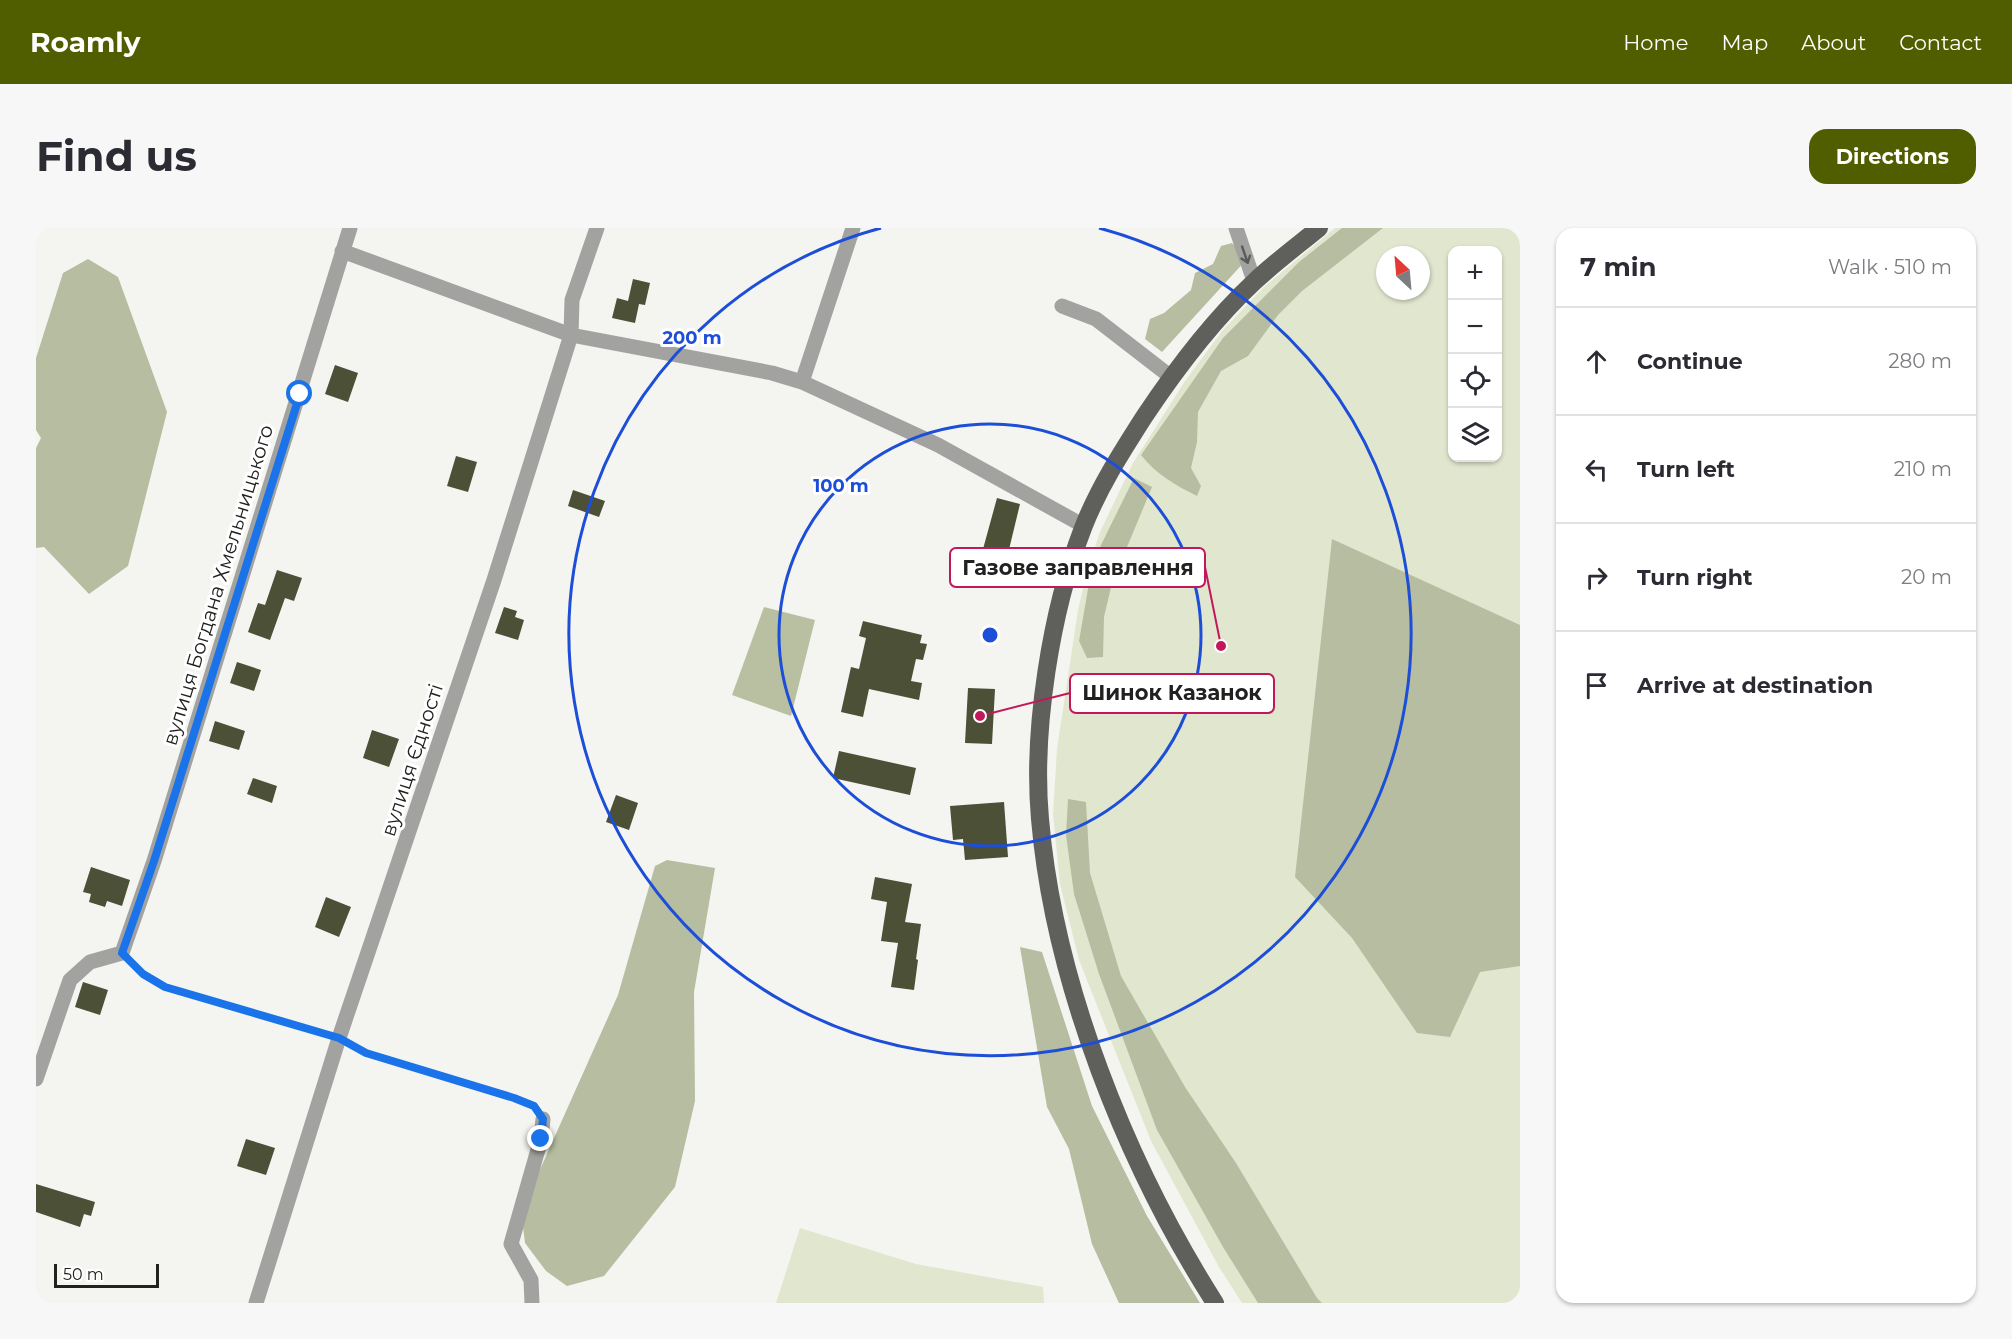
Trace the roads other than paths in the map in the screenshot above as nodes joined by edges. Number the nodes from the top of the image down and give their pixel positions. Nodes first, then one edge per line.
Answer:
1 (350, 228) edge
2 (597, 228) edge
3 (853, 228) edge
4 (1236, 228) edge
5 (1319, 228) edge
6 (342, 251) junction
7 (1254, 281) junction
8 (1062, 306) dead end
9 (572, 335) junction
10 (1171, 376) junction
11 (802, 382) junction
12 (1084, 526) junction
13 (36, 1079) edge
14 (543, 1119) road end
15 (256, 1303) edge
16 (532, 1303) edge
17 (1215, 1303) edge

1 - 6 street, вулиця Богдана Хмельницького
2 - 9 street, вулиця Єдності
3 - 11 street
4 -> 7 street
5 - 7 main road
6 - 9 street
6 - 13 street, вулиця Богдана Хмельницького
7 - 10 main road
8 - 10 street
9 - 11 street
9 - 15 street, вулиця Єдності
10 - 12 main road
11 - 12 street
12 - 17 main road
14 - 16 street

